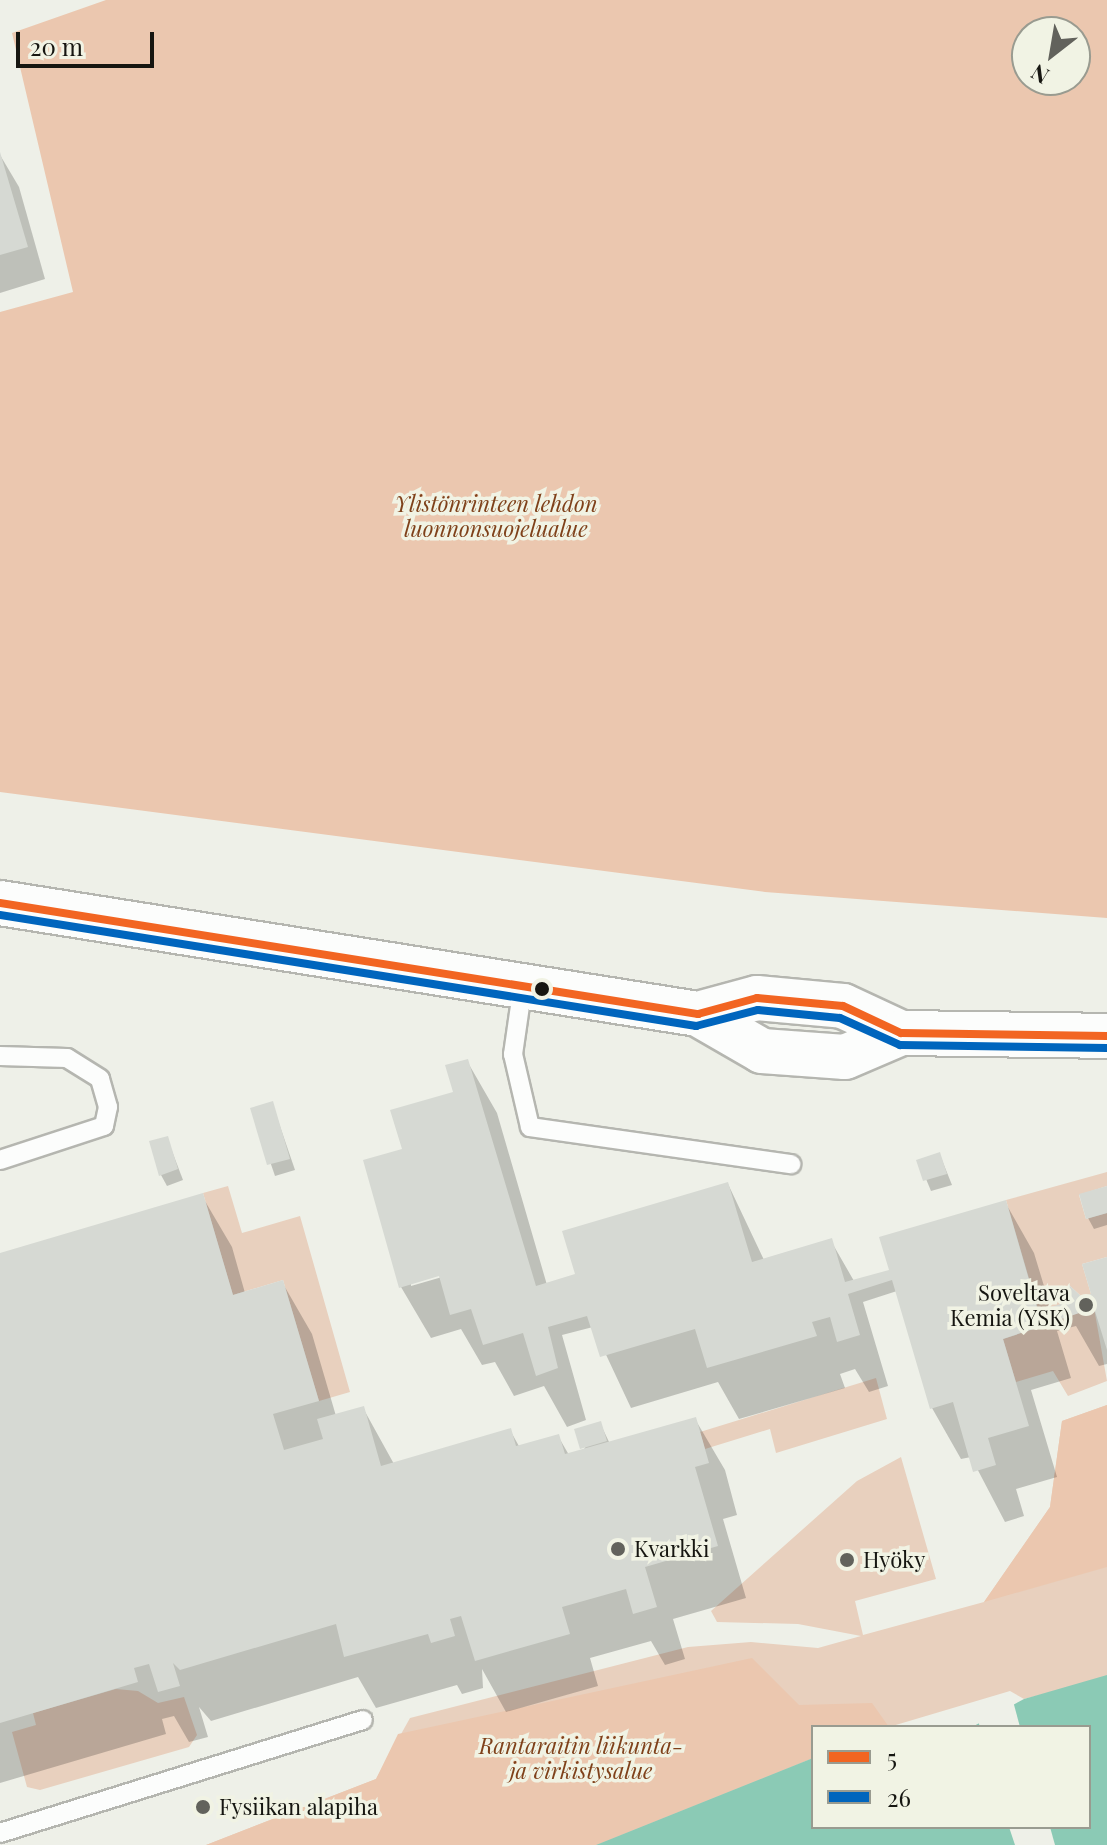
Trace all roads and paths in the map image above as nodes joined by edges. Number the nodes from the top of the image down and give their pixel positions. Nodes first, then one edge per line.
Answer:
1 (0, 903) edge
2 (523, 985) junction
3 (1107, 1036) edge
4 (0, 1056) edge
5 (0, 1160) edge
6 (791, 1164) dead end
7 (363, 1720) dead end
8 (0, 1833) edge

1 - 2 main road
2 - 3 main road
2 - 6 lane
4 - 5 lane
7 - 8 lane

